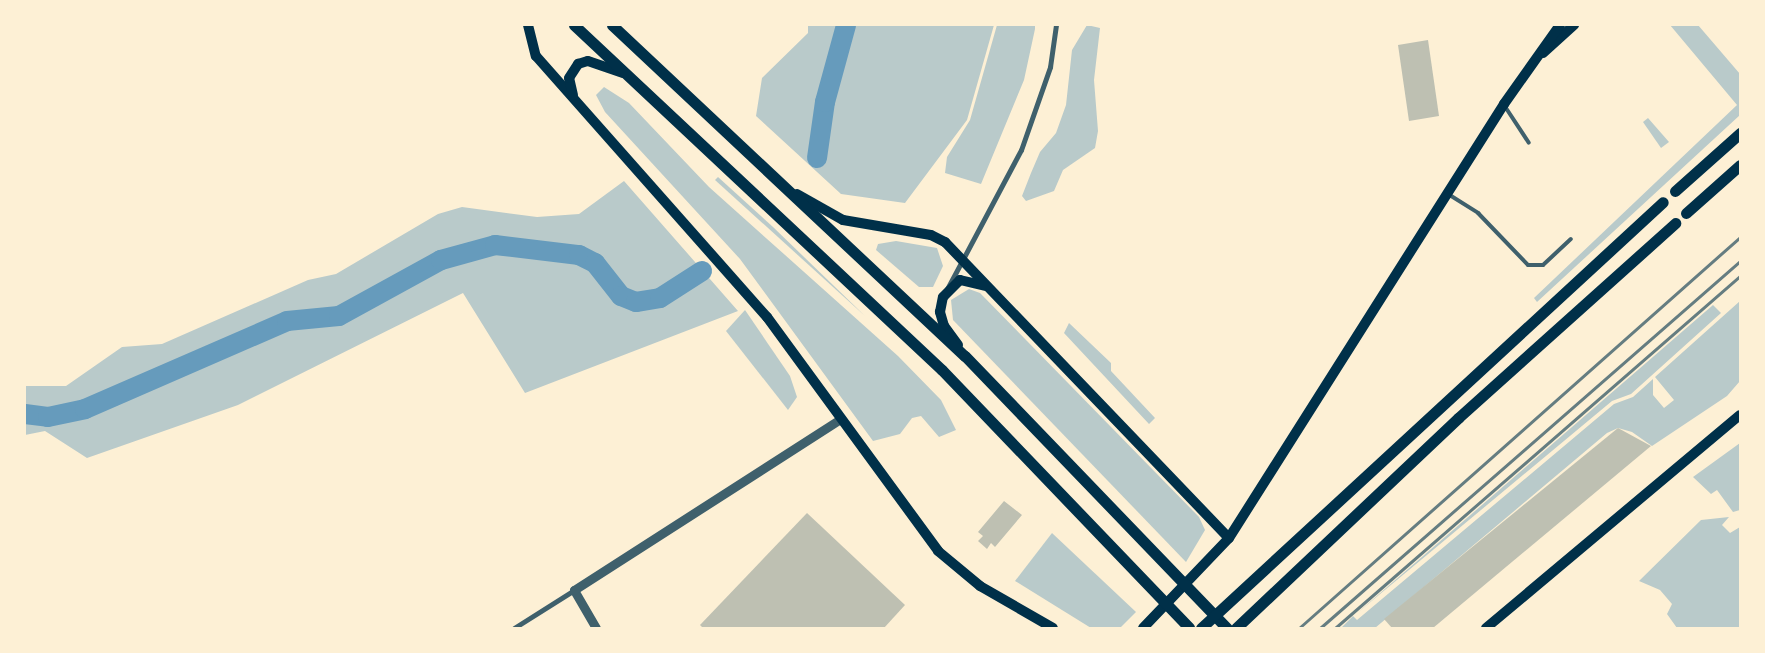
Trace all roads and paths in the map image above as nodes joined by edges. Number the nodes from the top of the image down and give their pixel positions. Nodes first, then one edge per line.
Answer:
1 (528, 25) edge
2 (574, 25) edge
3 (612, 25) edge
4 (1056, 25) edge
5 (1560, 25) edge
6 (1574, 25) edge
7 (1527, 69) junction
8 (630, 76) junction
9 (575, 100) junction
10 (1504, 104) junction
11 (1740, 133) edge
12 (1529, 143) dead end
13 (1740, 165) edge
14 (788, 189) junction
15 (1675, 191) dead end
16 (1446, 193) junction
17 (1664, 202) dead end
18 (1686, 213) dead end
19 (1675, 223) dead end
20 (1571, 240) dead end
21 (961, 256) junction
22 (947, 289) junction
23 (991, 289) junction
24 (966, 356) junction
25 (1740, 415) edge
26 (840, 419) junction
27 (1229, 538) junction
28 (574, 590) junction
29 (1490, 625) edge
30 (514, 628) edge
31 (596, 628) edge
32 (1053, 628) edge
33 (1143, 628) edge
34 (1189, 628) edge
35 (1201, 628) edge
36 (1227, 628) edge
37 (1236, 628) edge
38 (1482, 628) edge

1 - 9 main road
2 - 8 main road
3 - 14 main road
4 - 21 street
5 - 7 main road
6 - 7 main road
7 - 10 main road
8 - 9 main road
8 - 34 main road
9 - 26 main road
10 - 12 lane
10 - 16 main road
11 - 15 main road
13 - 18 main road
14 - 21 main road
14 - 24 main road
16 - 20 lane
16 - 27 main road
17 - 35 main road
19 - 37 main road
21 - 22 street
21 - 23 main road
22 - 23 main road
22 - 24 main road
23 - 27 main road
24 - 36 main road
25 - 29 main road
26 - 28 street
26 - 32 main road
27 - 33 main road
28 - 30 street
28 - 31 street
29 - 38 main road

